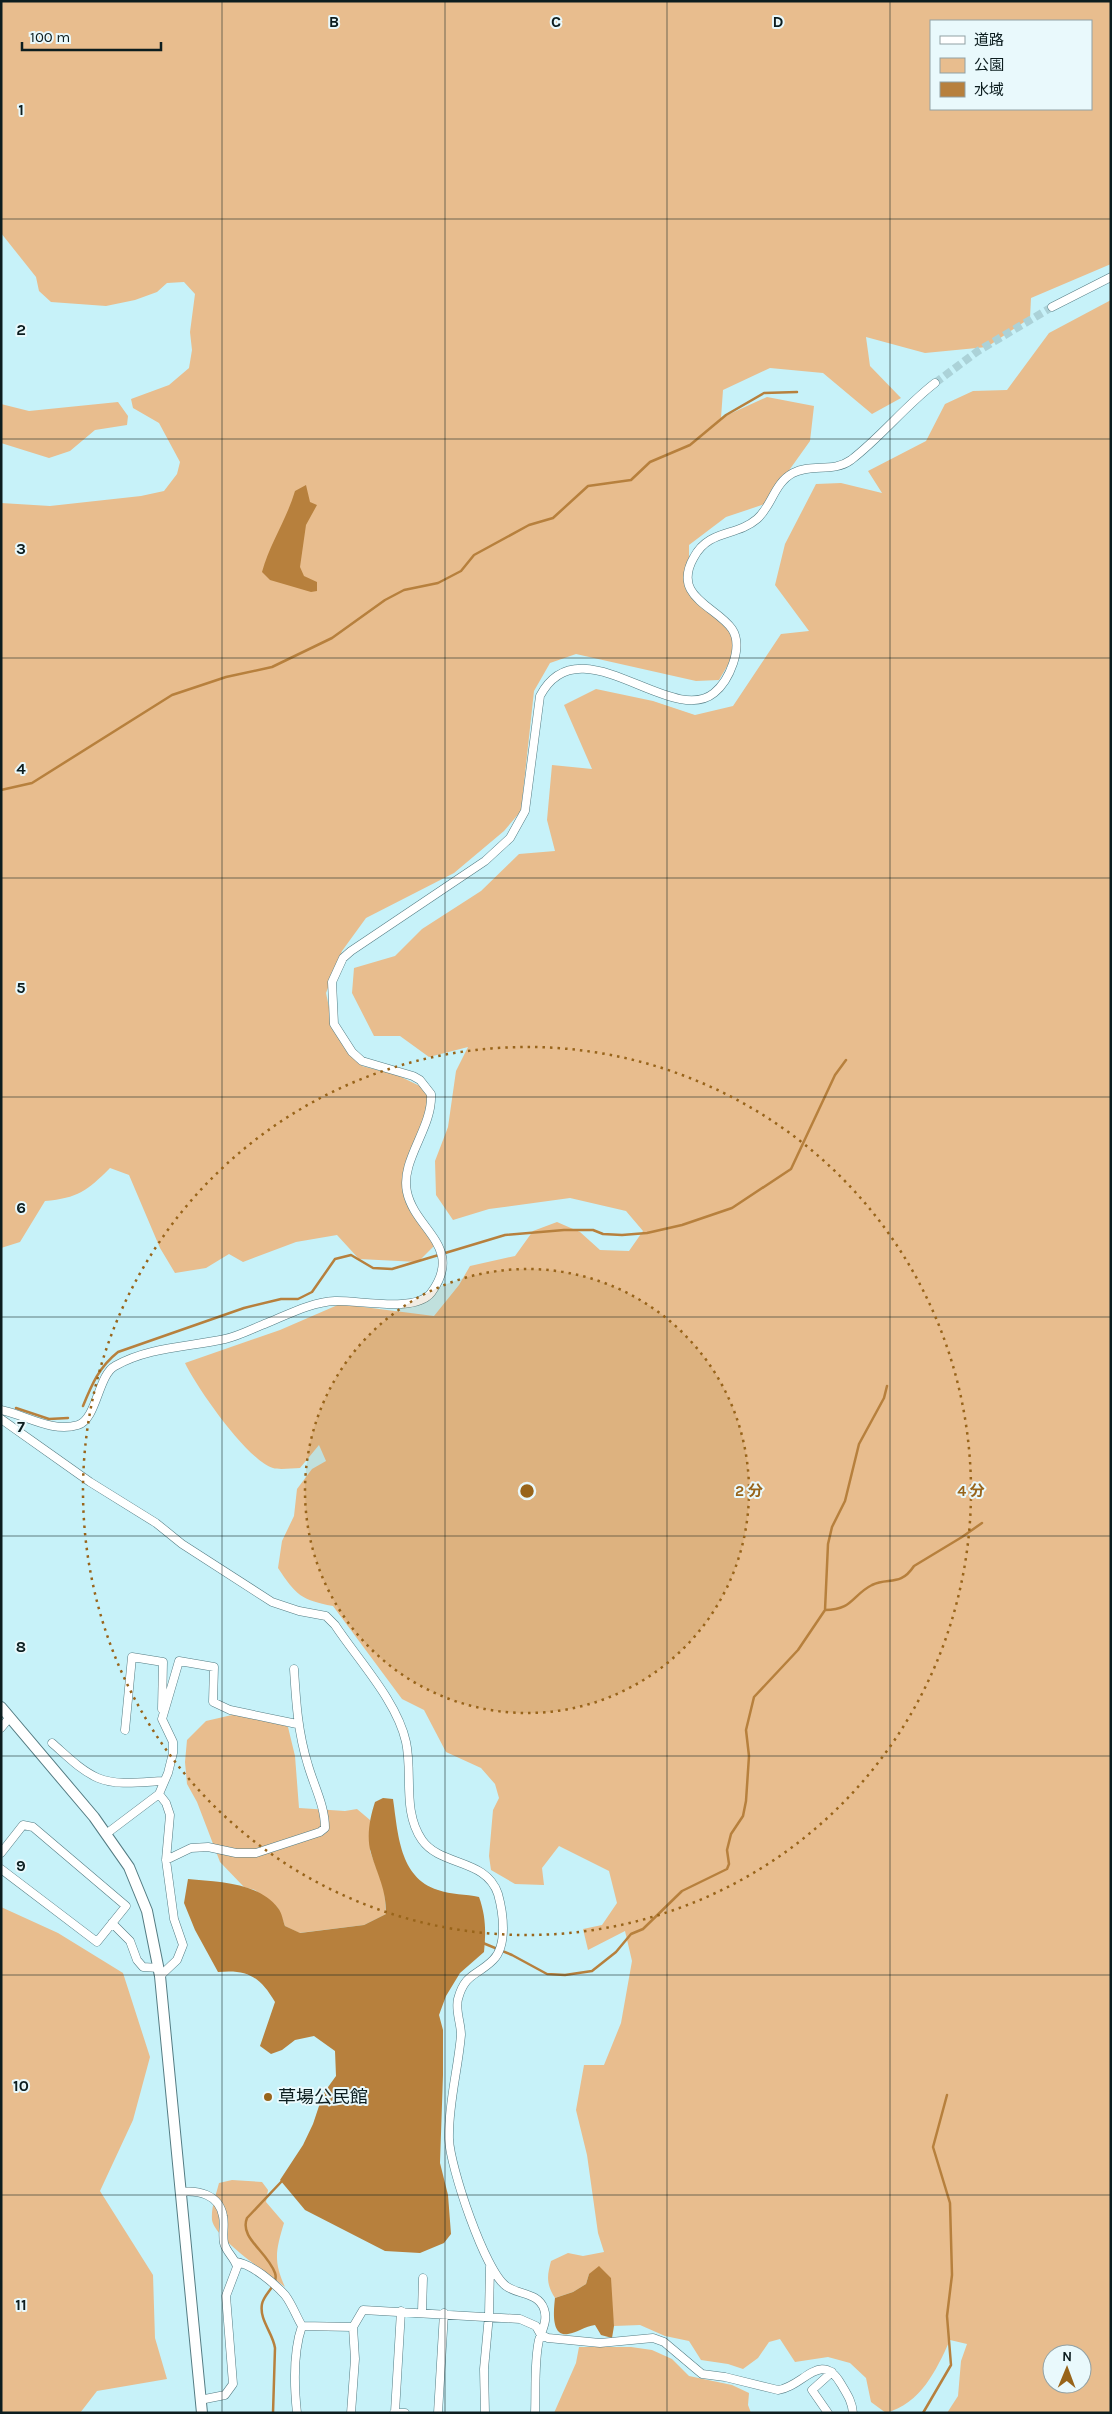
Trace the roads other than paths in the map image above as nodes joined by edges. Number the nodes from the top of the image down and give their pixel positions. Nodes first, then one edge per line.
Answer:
1 (1111, 277) edge
2 (1052, 307) tunnel mouth
3 (935, 383) tunnel mouth
4 (1, 1410) edge
5 (1, 1419) edge
6 (294, 1669) dead end
7 (1, 1707) edge
8 (10, 1717) junction
9 (162, 1718) junction
10 (297, 1724) junction
11 (1, 1728) edge
12 (126, 1730) dead end
13 (52, 1743) dead end
14 (163, 1781) junction
15 (159, 1794) junction
16 (106, 1834) junction
17 (1, 1853) edge
18 (166, 1860) junction
19 (1, 1869) edge
20 (112, 1923) junction
21 (159, 1972) junction
22 (180, 2192) junction
23 (236, 2262) junction
24 (490, 2266) junction
25 (424, 2278) dead end
26 (401, 2311) junction
27 (422, 2312) junction
28 (444, 2313) junction
29 (489, 2315) junction
30 (302, 2326) junction
31 (354, 2327) junction
32 (541, 2335) junction
33 (832, 2372) junction
34 (200, 2400) junction
35 (394, 2412) edge
36 (202, 2413) edge
37 (297, 2413) edge
38 (351, 2413) edge
39 (405, 2413) edge
40 (438, 2413) edge
41 (485, 2413) edge
42 (535, 2413) edge
43 (828, 2413) edge
44 (853, 2413) edge

1 - 2 street
3 - 4 street
5 - 24 street
6 - 10 street
7 - 8 street
8 - 11 street
8 - 16 street
9 - 10 street
9 - 12 street
9 - 14 street
10 - 18 street
13 - 14 street
14 - 15 street
15 - 16 street
15 - 18 street
16 - 21 street
17 - 20 street
18 - 21 street
19 - 20 street
20 - 21 street
21 - 22 street
22 - 23 street
22 - 34 street
23 - 30 street
23 - 34 street
24 - 29 street
24 - 32 street
25 - 27 street
26 - 27 street
26 - 31 street
26 - 35 street
27 - 28 street
28 - 29 street
28 - 40 street
29 - 32 street
29 - 41 street
30 - 31 street
30 - 37 street
31 - 38 street
32 - 33 street
32 - 42 street
33 - 43 street
33 - 44 street
34 - 36 street
35 - 39 street

